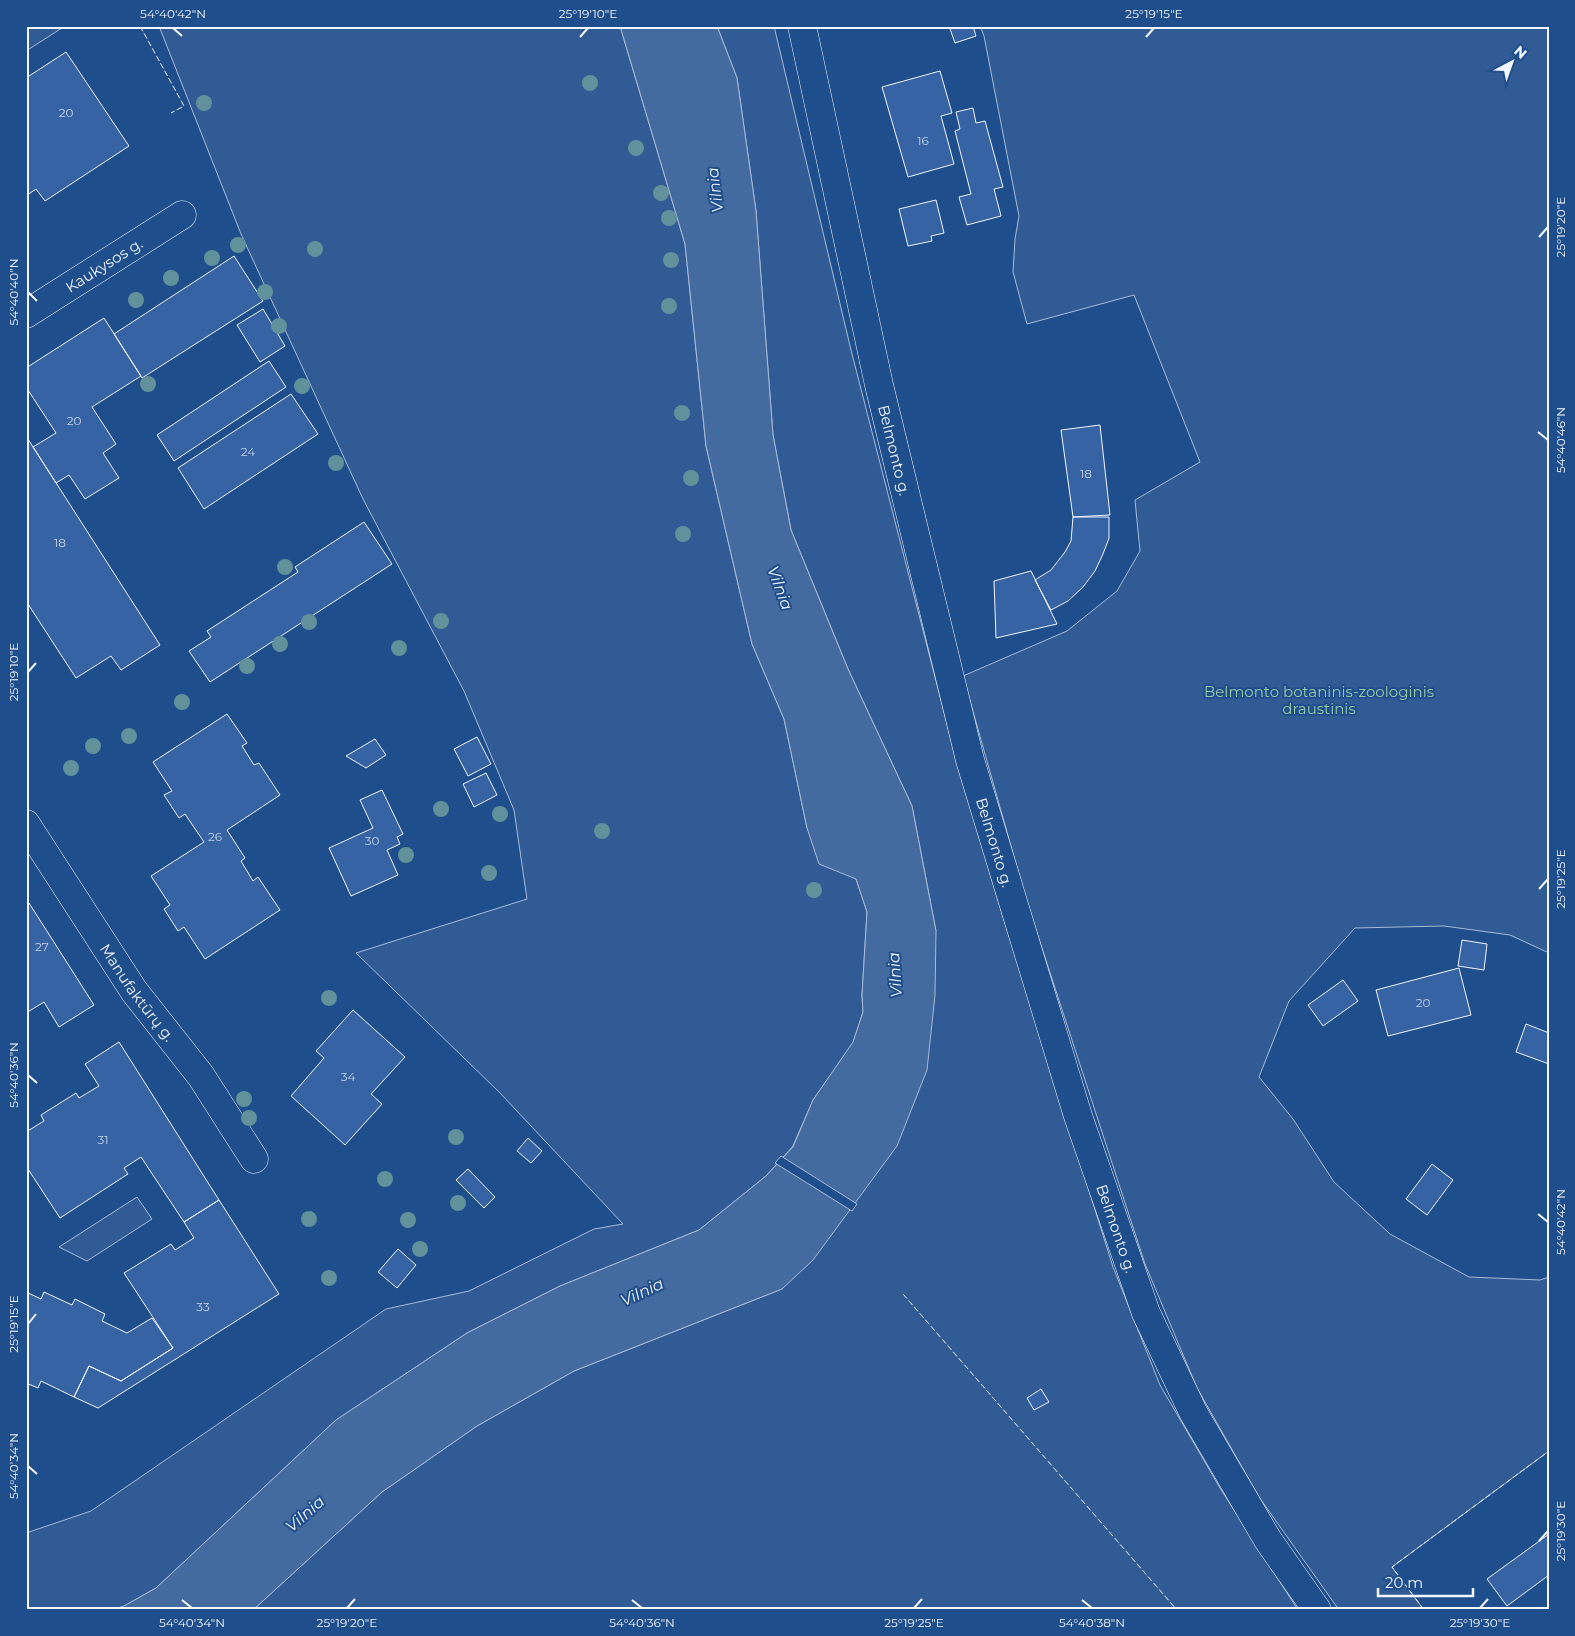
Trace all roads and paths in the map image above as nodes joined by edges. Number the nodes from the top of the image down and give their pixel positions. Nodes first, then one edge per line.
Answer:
1 (802, 26) edge
2 (182, 215) dead end
3 (26, 314) edge
4 (26, 824) edge
5 (254, 1159) dead end
6 (1317, 1610) edge

1 - 6 street, Belmonto g.
2 - 3 street, Kaukysos g.
4 - 5 street, Manufaktūrų g.

